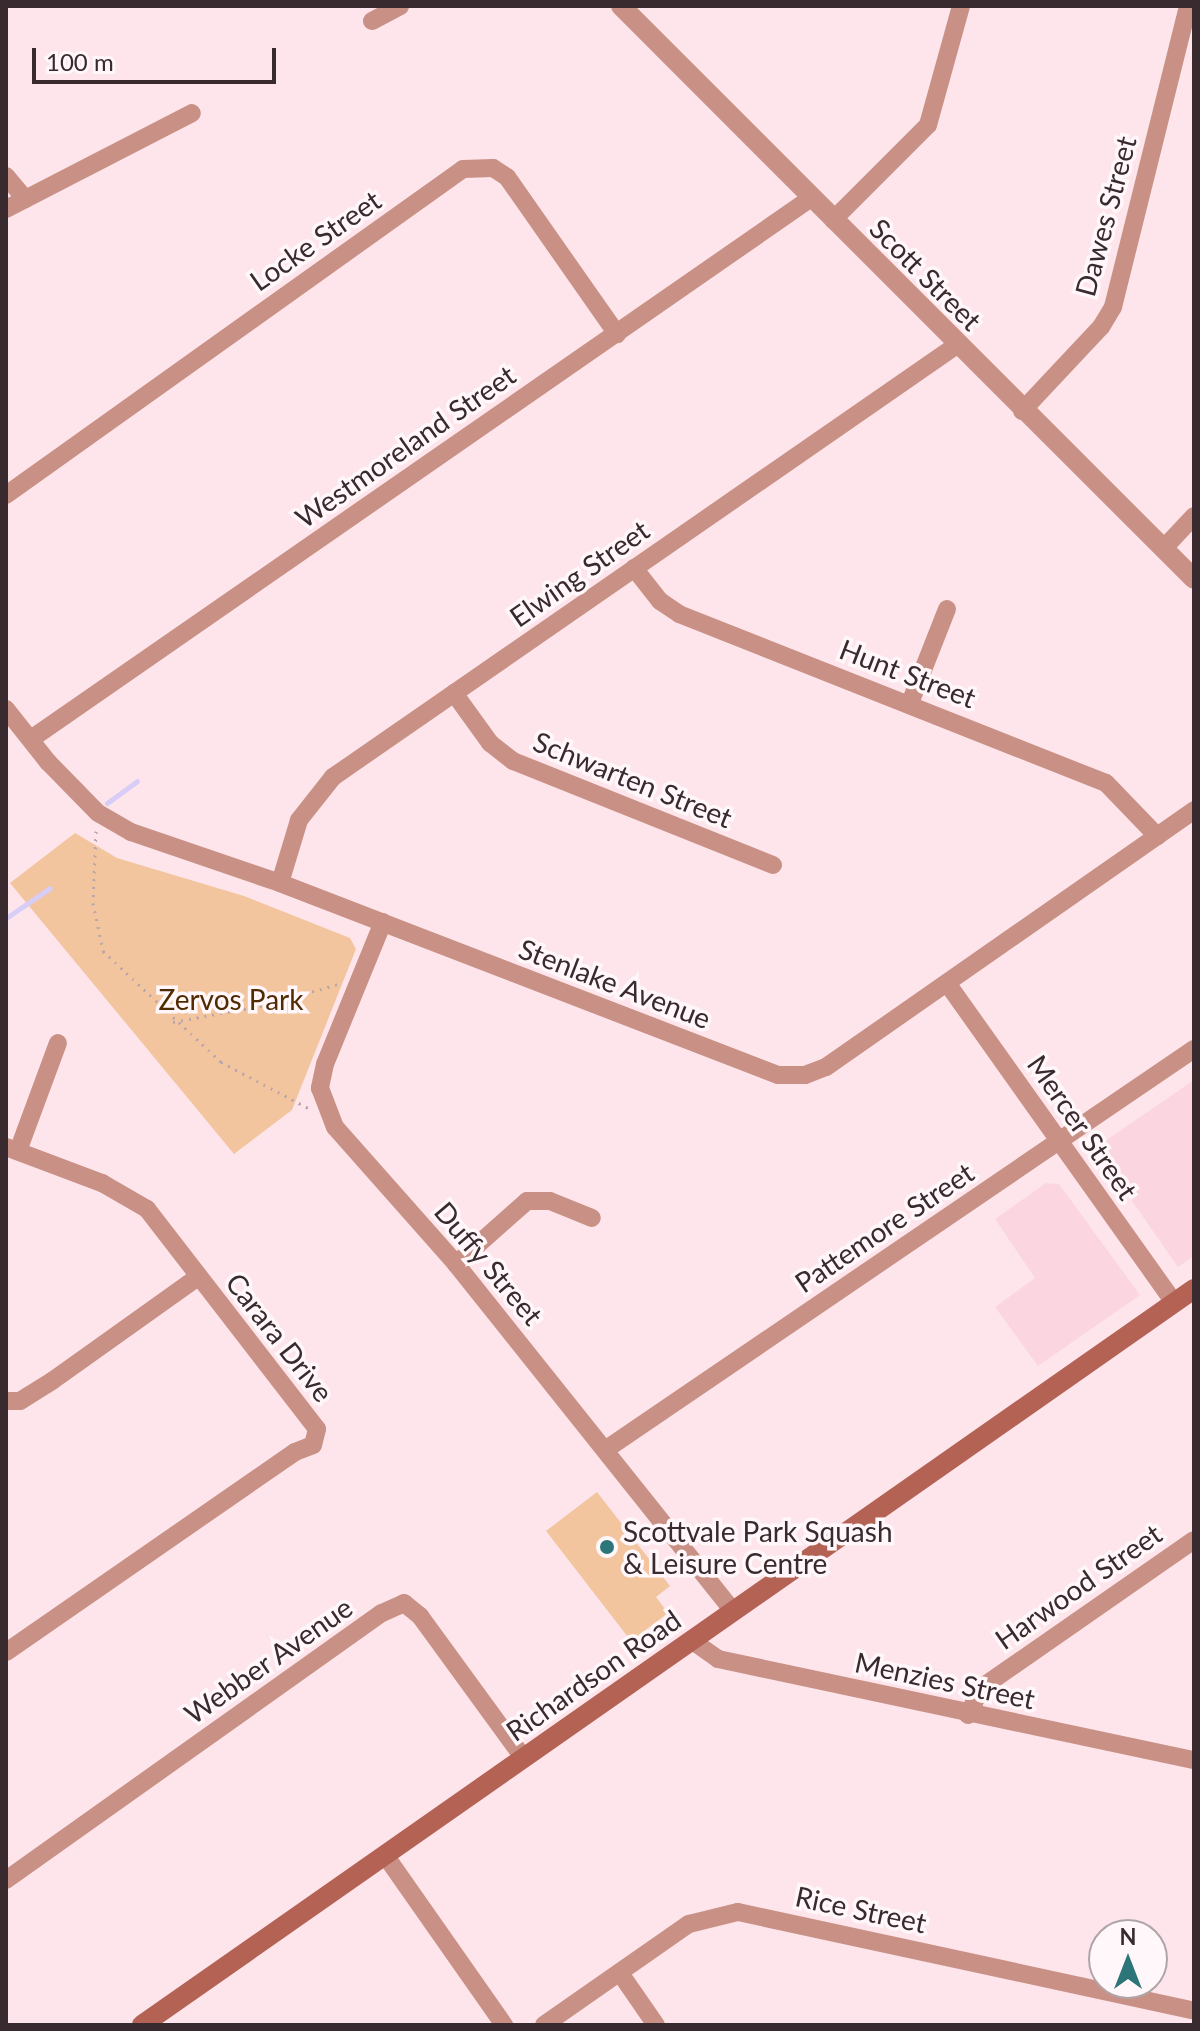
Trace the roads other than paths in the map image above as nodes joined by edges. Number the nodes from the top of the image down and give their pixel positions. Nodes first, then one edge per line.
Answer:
1 (400, 6) edge
2 (621, 6) edge
3 (961, 6) edge
4 (1188, 6) edge
5 (372, 21) dead end
6 (192, 113) dead end
7 (6, 176) edge
8 (811, 198) junction
9 (25, 199) junction
10 (6, 209) edge
11 (833, 220) junction
12 (617, 334) junction
13 (957, 345) junction
14 (1022, 411) junction
15 (6, 495) edge
16 (1194, 516) edge
17 (1164, 548) junction
18 (634, 568) junction
19 (1194, 579) edge
20 (947, 609) dead end
21 (454, 693) junction
22 (910, 703) junction
23 (6, 709) edge
24 (31, 739) junction
25 (1194, 810) edge
26 (1157, 836) junction
27 (773, 865) dead end
28 (280, 883) junction
29 (383, 922) junction
30 (947, 983) junction
31 (58, 1043) dead end
32 (1194, 1049) edge
33 (1059, 1143) junction
34 (12, 1149) edge
35 (592, 1218) dead end
36 (456, 1264) junction
37 (198, 1277) junction
38 (1194, 1289) edge
39 (1174, 1303) junction
40 (6, 1401) edge
41 (605, 1450) junction
42 (1194, 1540) edge
43 (733, 1611) junction
44 (691, 1640) junction
45 (6, 1652) edge
46 (968, 1715) junction
47 (523, 1757) junction
48 (1194, 1760) edge
49 (385, 1855) junction
50 (6, 1880) edge
51 (620, 1973) junction
52 (1194, 2011) edge
53 (142, 2025) edge
54 (504, 2025) edge
55 (544, 2025) edge
56 (656, 2025) edge

1 - 5 street
2 - 8 street, Scott Street
3 - 11 street
4 - 14 street, Dawes Street
6 - 9 street
7 - 9 street
8 - 11 street, Scott Street
8 - 12 street, Westmoreland Street
9 - 10 street
11 - 13 street, Scott Street
12 - 15 street, Locke Street
12 - 24 street, Westmoreland Street
13 - 14 street, Scott Street
13 - 18 street, Elwing Street
14 - 17 street, Scott Street
16 - 17 street
17 - 19 street, Scott Street
18 - 21 street, Elwing Street
18 - 22 street, Hunt Street
20 - 22 street
21 - 27 street, Schwarten Street
21 - 28 street, Elwing Street
22 - 26 street, Hunt Street
23 - 24 street, Stenlake Avenue
24 - 28 street, Stenlake Avenue
25 - 26 street, Stenlake Avenue
26 - 30 street, Stenlake Avenue
28 - 29 street, Stenlake Avenue
29 - 30 street, Stenlake Avenue
29 - 36 street, Duffy Street
30 - 33 street, Mercer Street
31 - 34 street
32 - 33 street, Pattemore Street
33 - 39 street, Mercer Street
33 - 41 street, Pattemore Street
34 - 37 street, Carara Drive
35 - 36 street
36 - 41 street, Duffy Street
37 - 40 street
37 - 45 street, Carara Drive
38 - 39 main road, Richardson Road
39 - 43 main road, Richardson Road
41 - 43 street, Duffy Street
42 - 46 street, Harwood Street
43 - 44 main road, Richardson Road
44 - 46 street, Menzies Street
44 - 47 main road, Richardson Road
46 - 48 street, Menzies Street
47 - 49 main road, Richardson Road
47 - 50 street, Webber Avenue
49 - 53 main road, Richardson Road
49 - 54 street
51 - 52 street, Rice Street
51 - 55 street, Rice Street
51 - 56 street

